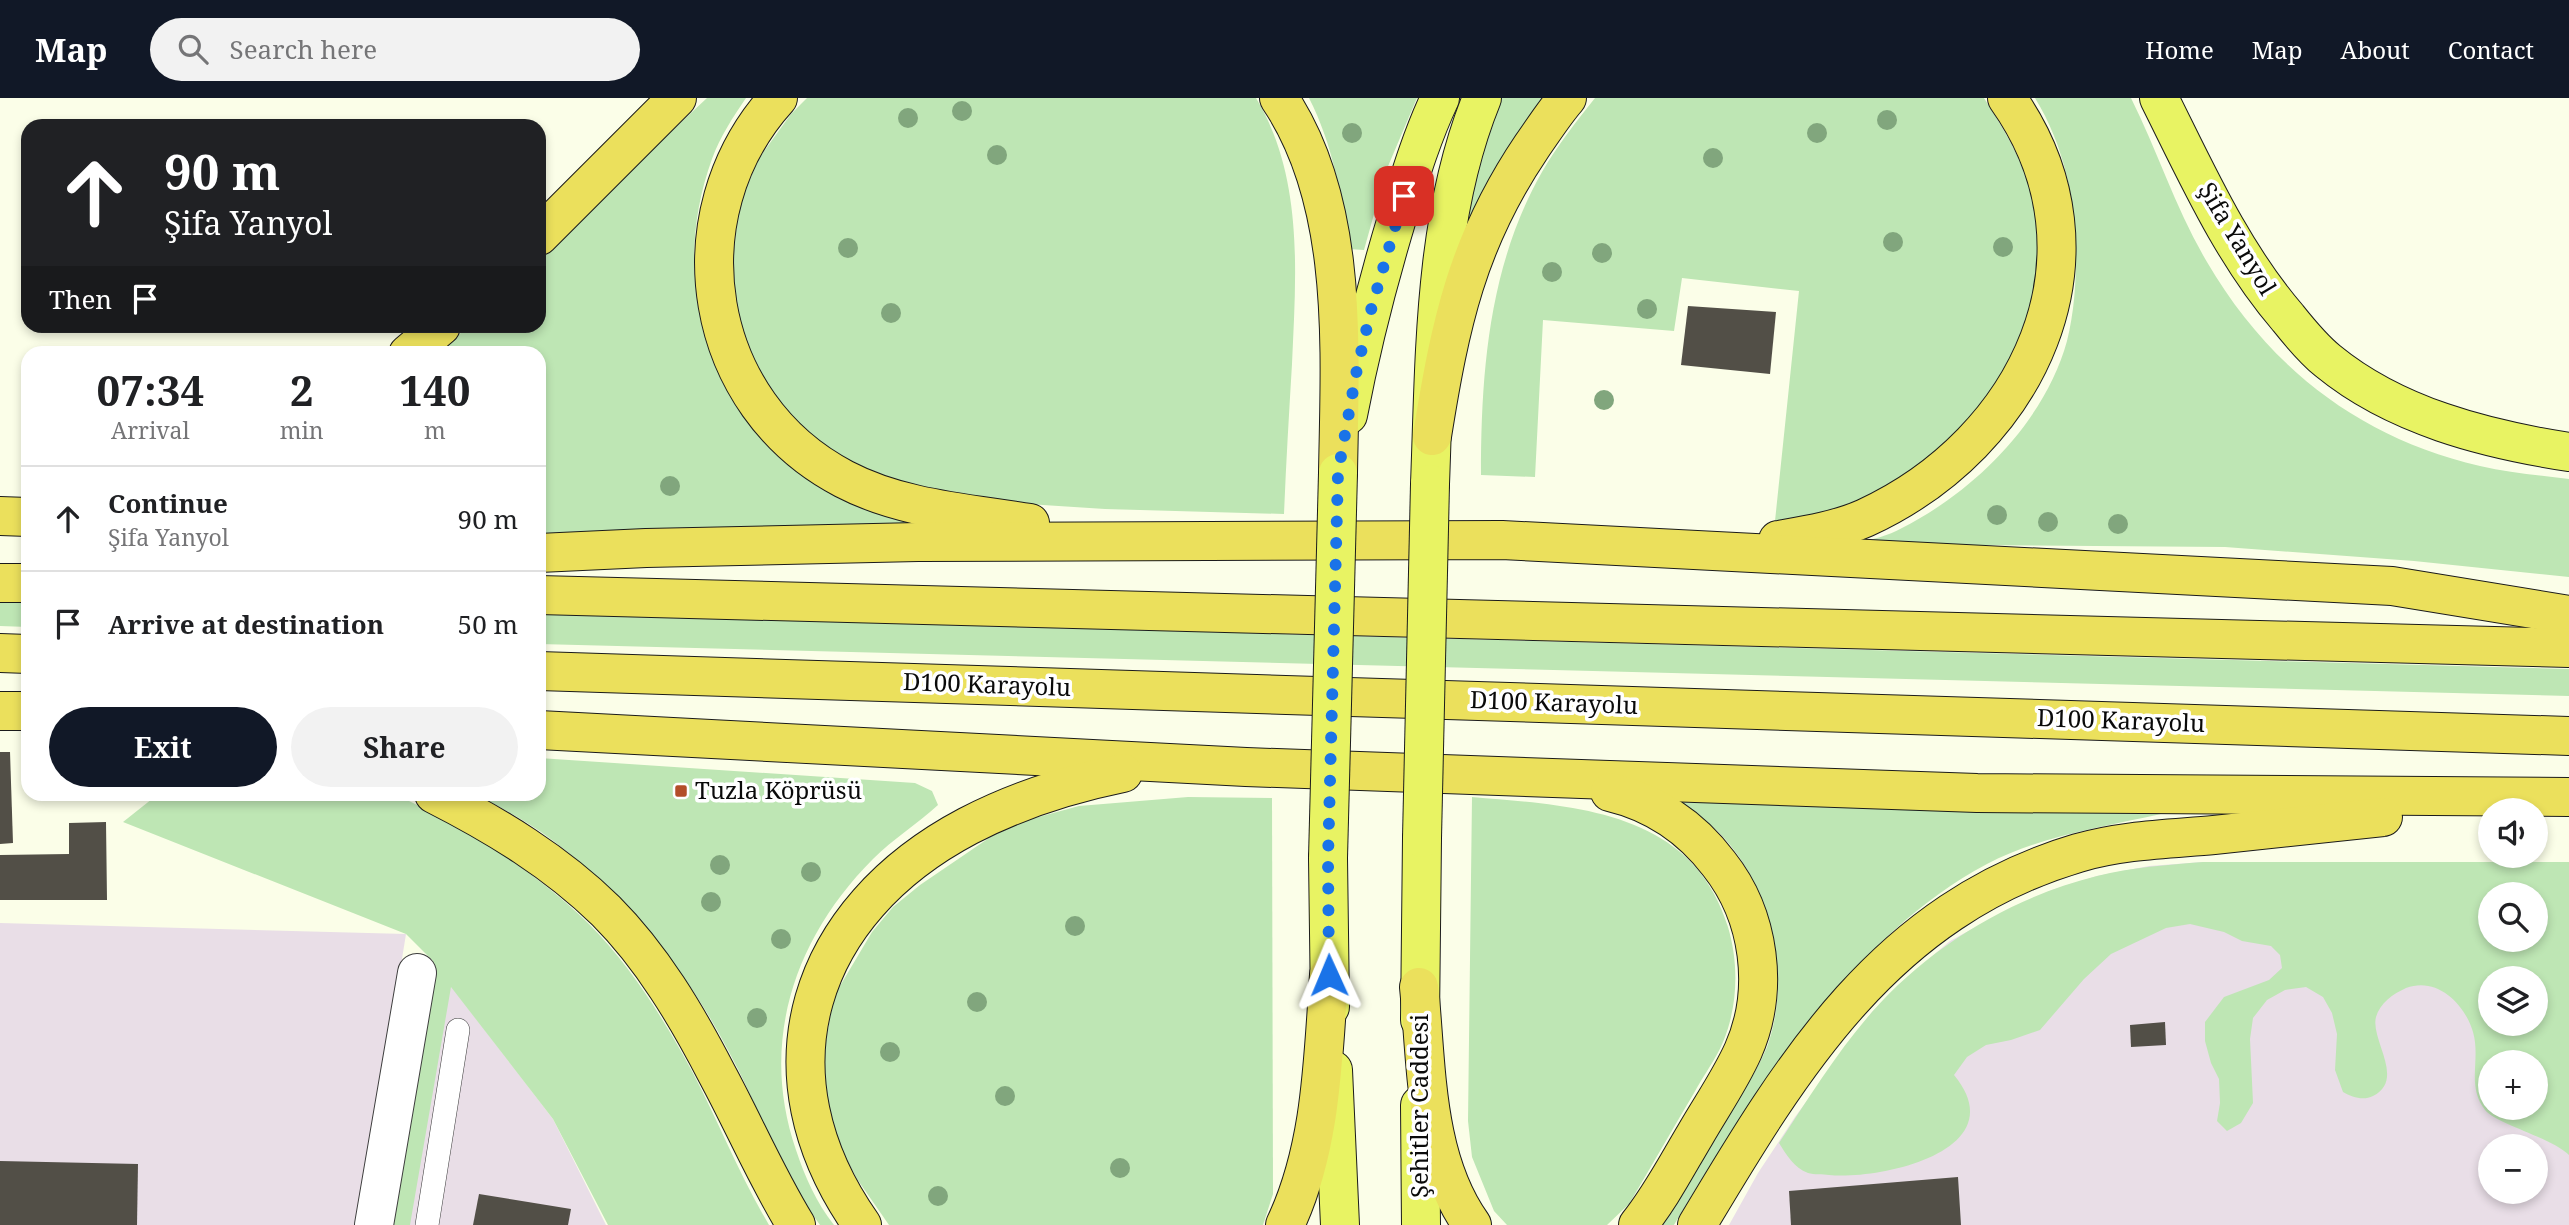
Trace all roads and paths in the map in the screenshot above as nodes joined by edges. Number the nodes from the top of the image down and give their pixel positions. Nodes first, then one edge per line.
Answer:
1 (677, 98) edge
2 (778, 98) edge
3 (1279, 98) edge
4 (1440, 98) edge
5 (1482, 98) edge
6 (1567, 98) edge
7 (2007, 98) edge
8 (2159, 98) edge
9 (546, 229) edge
10 (433, 333) edge
11 (417, 346) edge
12 (1432, 436) junction
13 (2569, 452) edge
14 (1338, 473) junction
15 (0, 516) edge
16 (21, 517) edge
17 (546, 536) edge
18 (1210, 541) junction
19 (779, 545) junction
20 (1647, 547) junction
21 (546, 553) edge
22 (0, 583) edge
23 (21, 583) edge
24 (546, 595) edge
25 (2569, 615) edge
26 (2569, 648) edge
27 (0, 653) edge
28 (21, 654) edge
29 (546, 671) edge
30 (21, 711) edge
31 (0, 712) edge
32 (546, 730) edge
33 (2569, 736) edge
34 (1247, 767) junction
35 (1511, 777) junction
36 (2569, 797) edge
37 (447, 801) edge
38 (417, 973) dead end
39 (1329, 975) junction
40 (1419, 987) junction
41 (458, 1030) dead end
42 (374, 1225) edge
43 (427, 1225) edge
44 (796, 1225) edge
45 (862, 1225) edge
46 (1285, 1225) edge
47 (1340, 1225) edge
48 (1421, 1225) edge
49 (1472, 1225) edge
50 (1638, 1225) edge
51 (1697, 1225) edge

1 - 9 highway
2 - 18 highway
3 - 14 highway
4 - 14 main road
5 - 12 main road, Şehitler Caddesi
6 - 12 highway
7 - 20 highway
8 - 13 main road, Şifa Yanyol
10 - 11 highway
12 - 40 main road, Şehitler Caddesi, bridge
14 - 39 main road, bridge
15 - 16 highway
17 - 19 highway
18 - 19 highway
18 - 20 highway
19 - 21 highway
20 - 25 highway
22 - 23 highway
24 - 26 highway
27 - 28 highway
29 - 33 highway, D100 Karayolu
30 - 31 highway
32 - 34 highway
34 - 35 highway
34 - 45 highway
35 - 36 highway
35 - 50 highway
36 - 51 highway
37 - 44 highway
38 - 42 street
39 - 46 highway
39 - 47 main road
40 - 48 main road, Şehitler Caddesi
40 - 49 highway
41 - 43 lane

